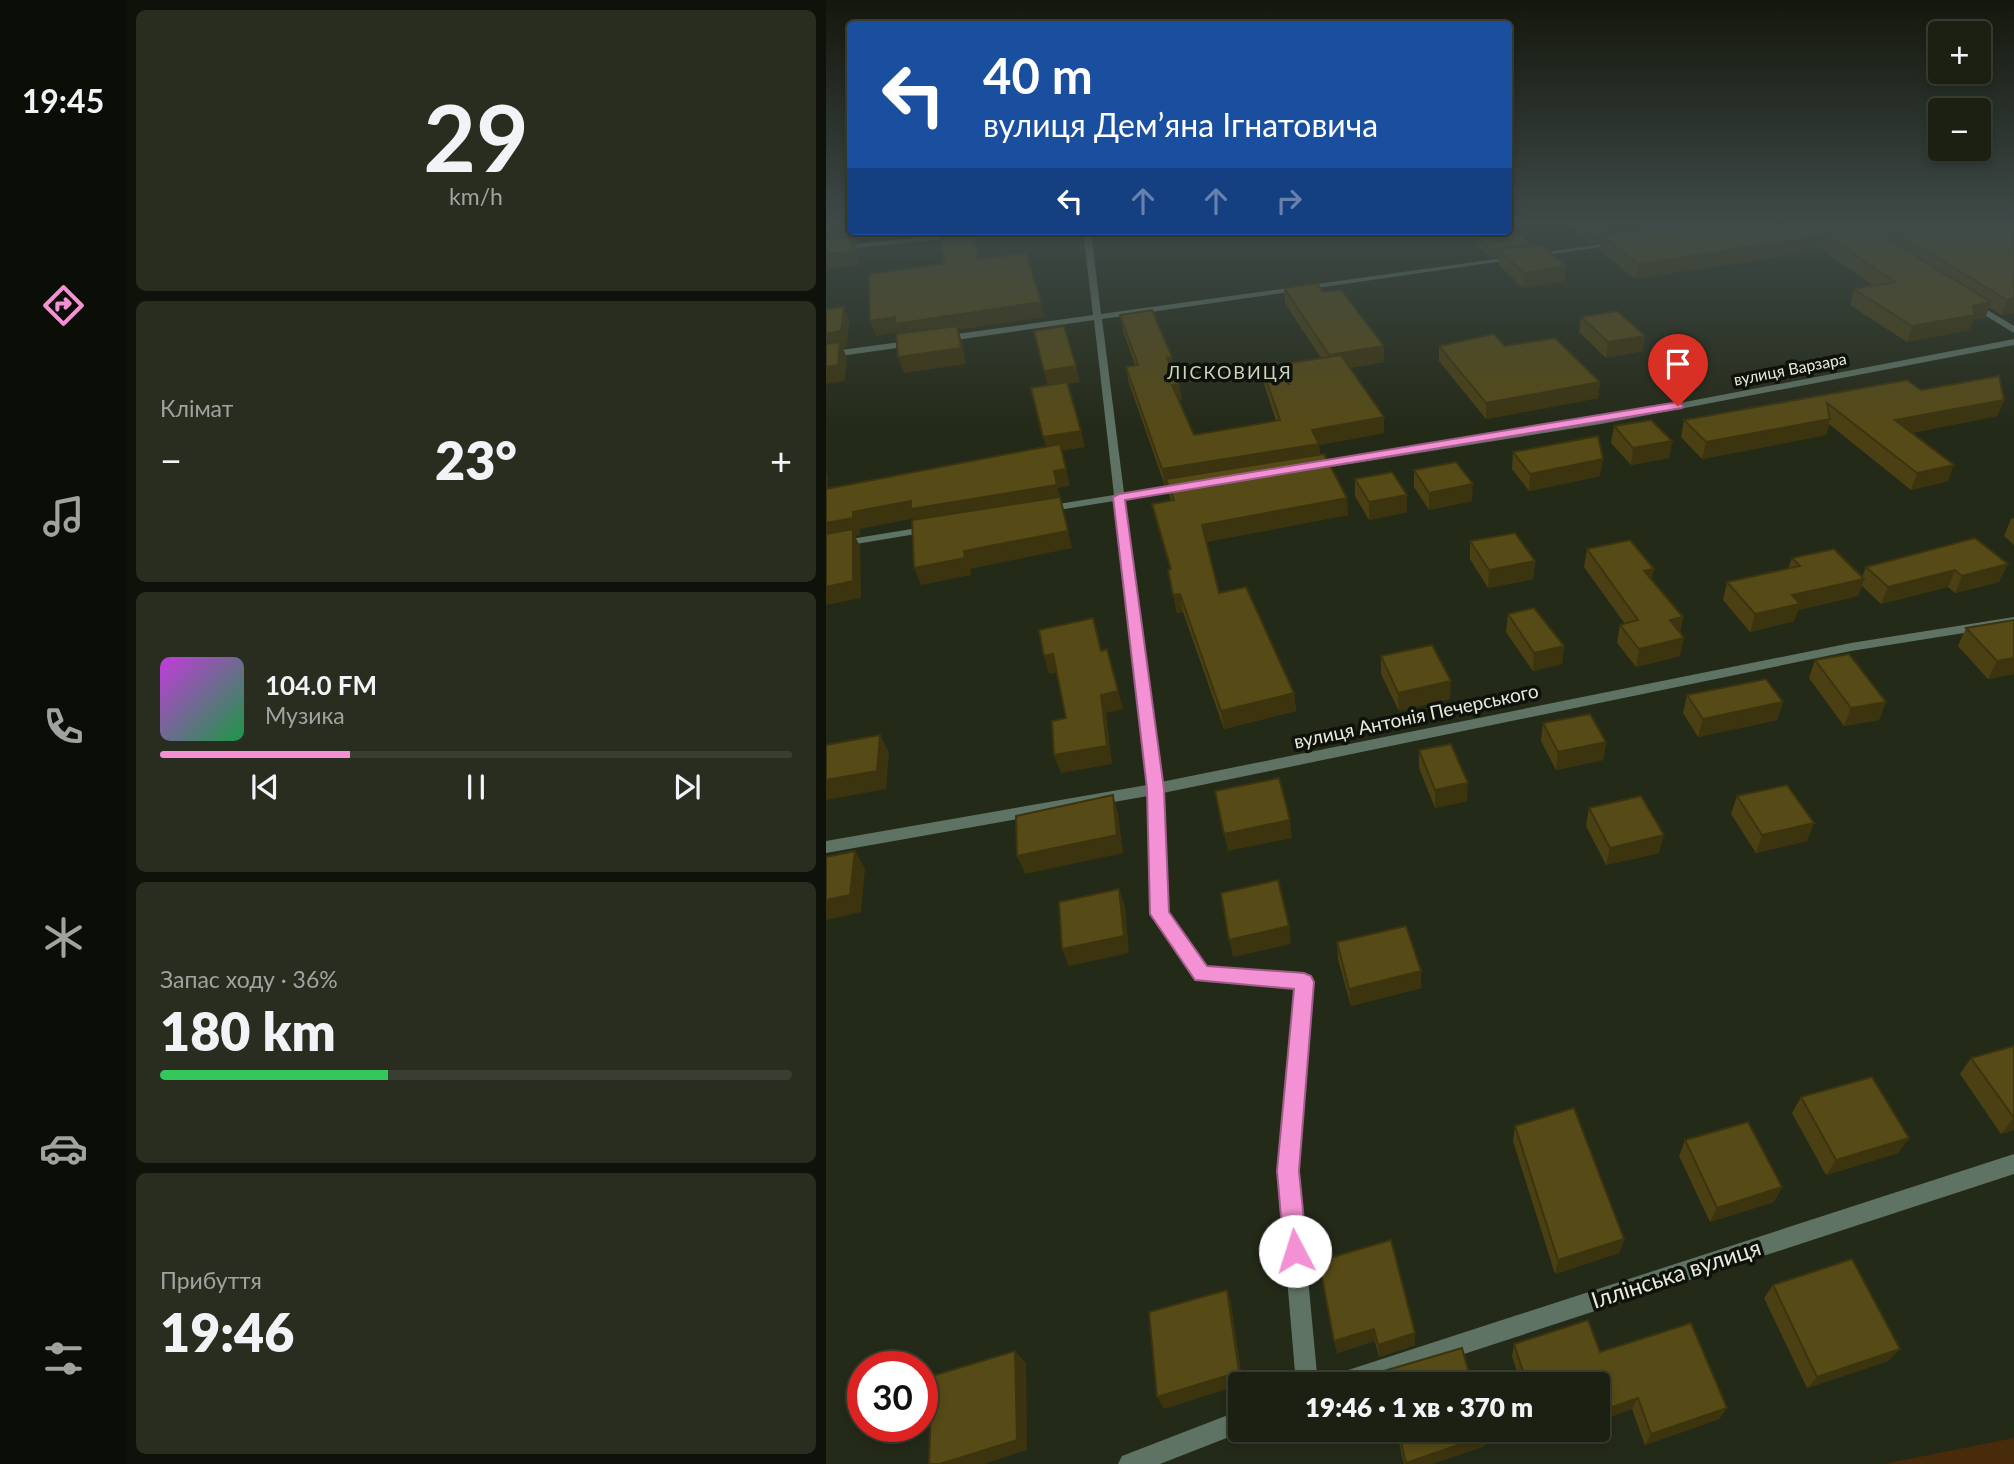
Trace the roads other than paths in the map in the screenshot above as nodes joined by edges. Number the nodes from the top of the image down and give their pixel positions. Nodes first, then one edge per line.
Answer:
1 (1093, 292) edge
2 (1273, 292) edge
3 (1958, 295) edge
4 (1096, 317) junction
5 (2014, 330) edge
6 (934, 340) edge
7 (920, 342) edge
8 (2014, 342) edge
9 (826, 355) edge
10 (1306, 468) edge
11 (1199, 485) edge
12 (1119, 497) junction
13 (1039, 511) edge
14 (946, 526) edge
15 (826, 546) edge
16 (2014, 621) edge
17 (1155, 789) junction
18 (826, 847) edge
19 (2014, 1164) edge
20 (1306, 1372) edge
21 (1376, 1372) edge
22 (1228, 1426) edge
23 (1130, 1464) edge

1 - 4 street
2 - 4 street
3 - 5 street
4 - 6 street
4 - 12 street
7 - 9 street
8 - 10 street, вулиця Варзара
11 - 12 street
12 - 13 street
12 - 17 street
14 - 15 street
16 - 17 street, вулиця Антонія Печерського
17 - 18 street, вулиця Антонія Печерського
17 - 20 street
19 - 21 street, Іллінська вулиця
22 - 23 street

